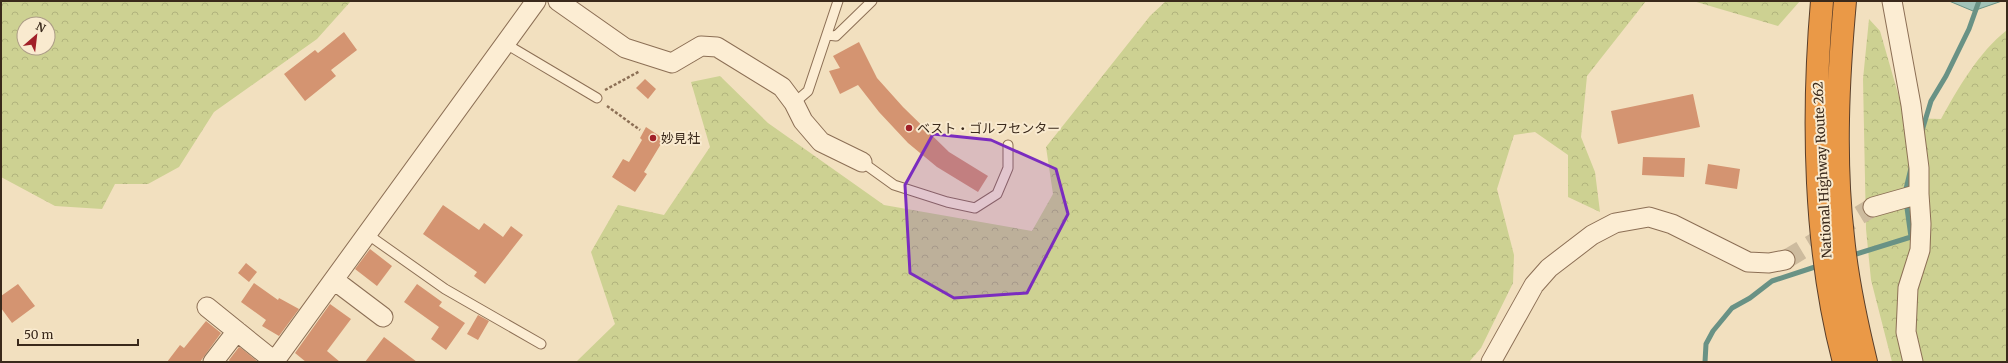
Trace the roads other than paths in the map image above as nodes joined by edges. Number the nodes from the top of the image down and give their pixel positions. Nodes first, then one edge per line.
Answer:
1 (536, 1) edge
2 (558, 1) edge
3 (838, 1) edge
4 (872, 1) edge
5 (1822, 1) edge
6 (1846, 1) edge
7 (1892, 1) edge
8 (827, 35) junction
9 (506, 44) junction
10 (596, 98) road end
11 (794, 103) junction
12 (1008, 145) dead end
13 (862, 162) joint
14 (1918, 194) junction
15 (1873, 207) tunnel mouth
16 (367, 234) junction
17 (1785, 260) tunnel mouth
18 (334, 280) junction
19 (207, 307) dead end
20 (383, 317) dead end
21 (237, 331) junction
22 (541, 344) dead end
23 (279, 360) edge
24 (213, 362) edge
25 (1491, 362) edge
26 (1844, 362) edge
27 (1866, 362) edge
28 (1913, 362) edge

1 - 9 street
2 - 11 street
3 - 8 lane
4 - 8 lane
5 - 26 highway, National Highway Route 262
6 - 27 highway, National Highway Route 262
7 - 14 street
8 - 11 lane
9 - 10 lane
9 - 16 street
11 - 13 street
12 - 13 lane
14 - 15 street
14 - 28 street
16 - 18 street
16 - 22 lane
17 - 25 street
18 - 20 street
18 - 23 street
19 - 21 street
21 - 23 street
21 - 24 street

